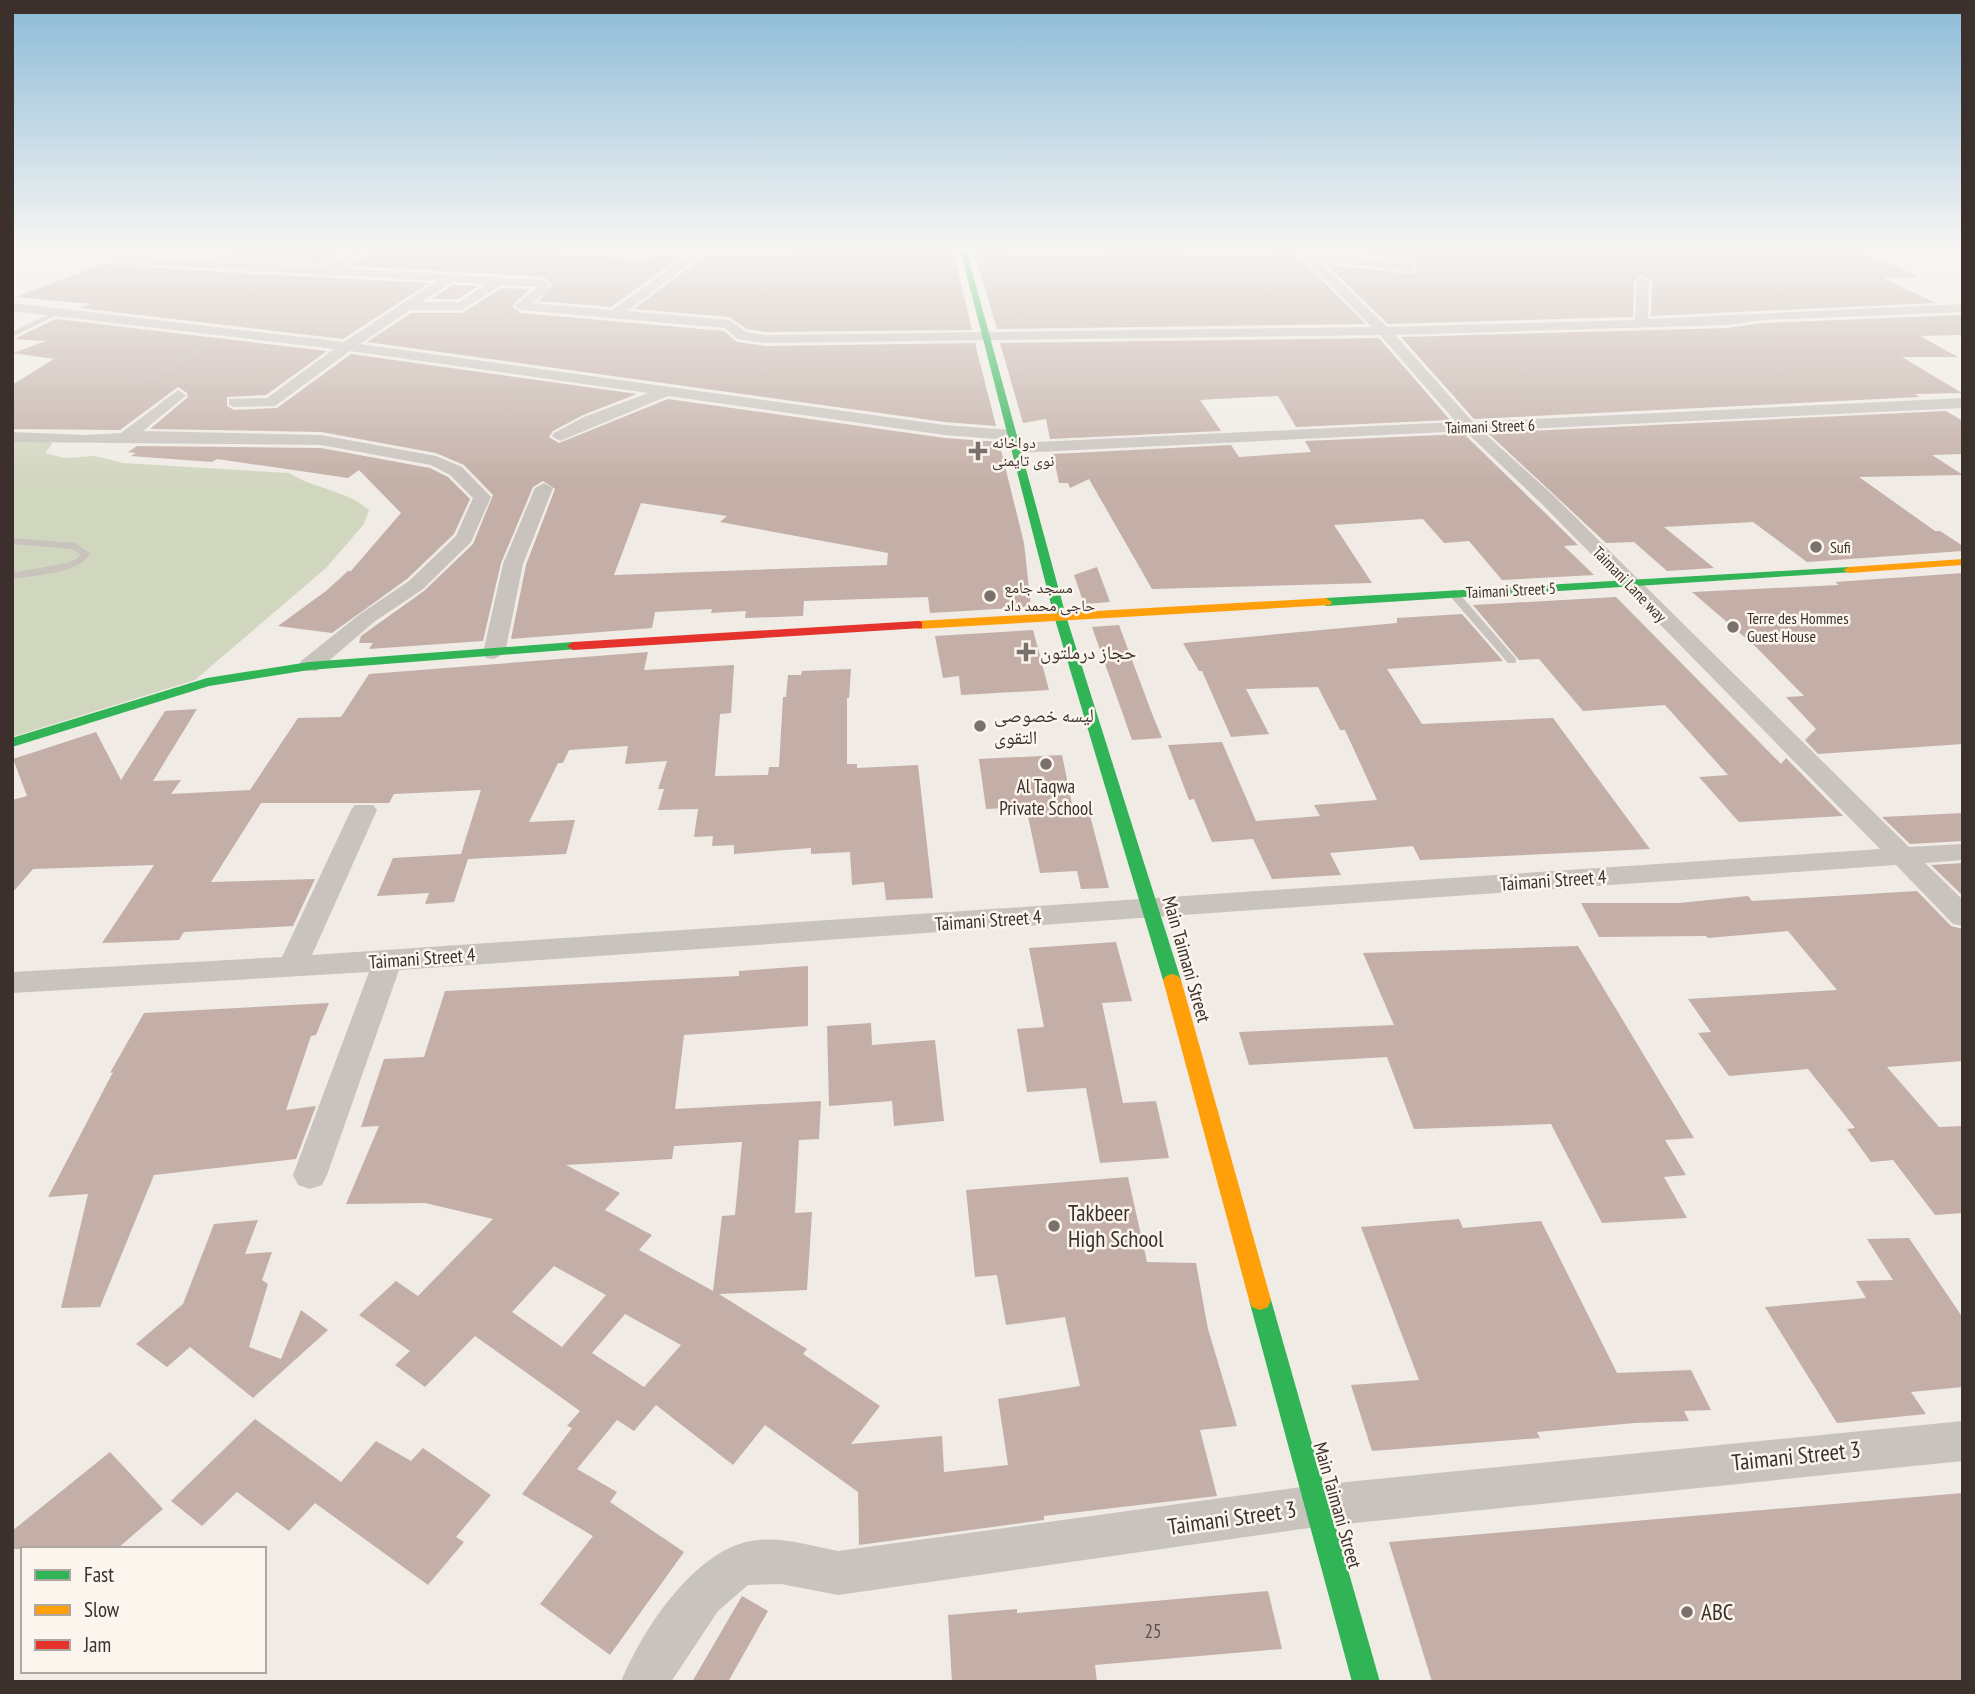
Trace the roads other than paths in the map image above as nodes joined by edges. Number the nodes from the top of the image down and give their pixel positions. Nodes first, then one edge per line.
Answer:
1 (196, 328) edge
2 (375, 328) edge
3 (733, 328) edge
4 (983, 328) edge
5 (1381, 328) edge
6 (1479, 328) edge
7 (1384, 331) junction
8 (986, 338) junction
9 (347, 346) junction
10 (666, 391) junction
11 (178, 395) dead end
12 (234, 402) dead end
13 (1963, 403) edge
14 (1469, 427) junction
15 (127, 436) junction
16 (560, 436) dead end
17 (12, 437) edge
18 (1013, 441) junction
19 (544, 488) dead end
20 (12, 541) edge
21 (1963, 562) edge
22 (12, 576) edge
23 (1629, 585) junction
24 (1453, 593) junction
25 (1060, 616) junction
26 (494, 653) junction
27 (1512, 660) dead end
28 (309, 666) junction
29 (12, 743) edge
30 (364, 810) dead end
31 (1963, 852) edge
32 (1898, 855) junction
33 (1152, 909) junction
34 (1963, 917) edge
35 (388, 961) junction
36 (293, 965) junction
37 (12, 982) edge
38 (310, 1175) dead end
39 (1963, 1441) edge
40 (1316, 1506) junction
41 (644, 1682) edge
42 (1366, 1682) edge

1 - 9 street, Taimani Street 6
2 - 9 street
3 - 8 street
4 - 8 main road, Main Taimani Street
5 - 7 street, Taimani Lane way
6 - 7 street
7 - 8 street
7 - 14 street, Taimani Lane way
8 - 18 main road, Main Taimani Street
9 - 10 street, Taimani Street 6
9 - 12 street
10 - 16 street
10 - 18 street, Taimani Street 6
11 - 15 street
13 - 14 street, Taimani Street 6
14 - 18 street, Taimani Street 6
14 - 23 street, Taimani Lane way
15 - 17 street
15 - 28 street
18 - 25 main road, Main Taimani Street
19 - 26 street
20 - 22 lane
21 - 23 main road, Taimani Street 5
23 - 24 main road, Taimani Street 5
23 - 32 street, Taimani Lane way
24 - 25 main road, Taimani Street 5
24 - 27 lane
25 - 26 main road, Taimani Street 5
25 - 33 main road, Main Taimani Street
26 - 28 main road, Taimani Street 5
28 - 29 main road, Taimani Street 5
30 - 36 street
31 - 32 street, Taimani Street 4
32 - 33 street, Taimani Street 4
32 - 34 street, Taimani Lane way
33 - 35 street, Taimani Street 4
33 - 40 main road, Main Taimani Street
35 - 36 street, Taimani Street 4
35 - 38 street
36 - 37 street, Taimani Street 4
39 - 40 street, Taimani Street 3
40 - 41 street, Taimani Street 3
40 - 42 main road, Main Taimani Street

